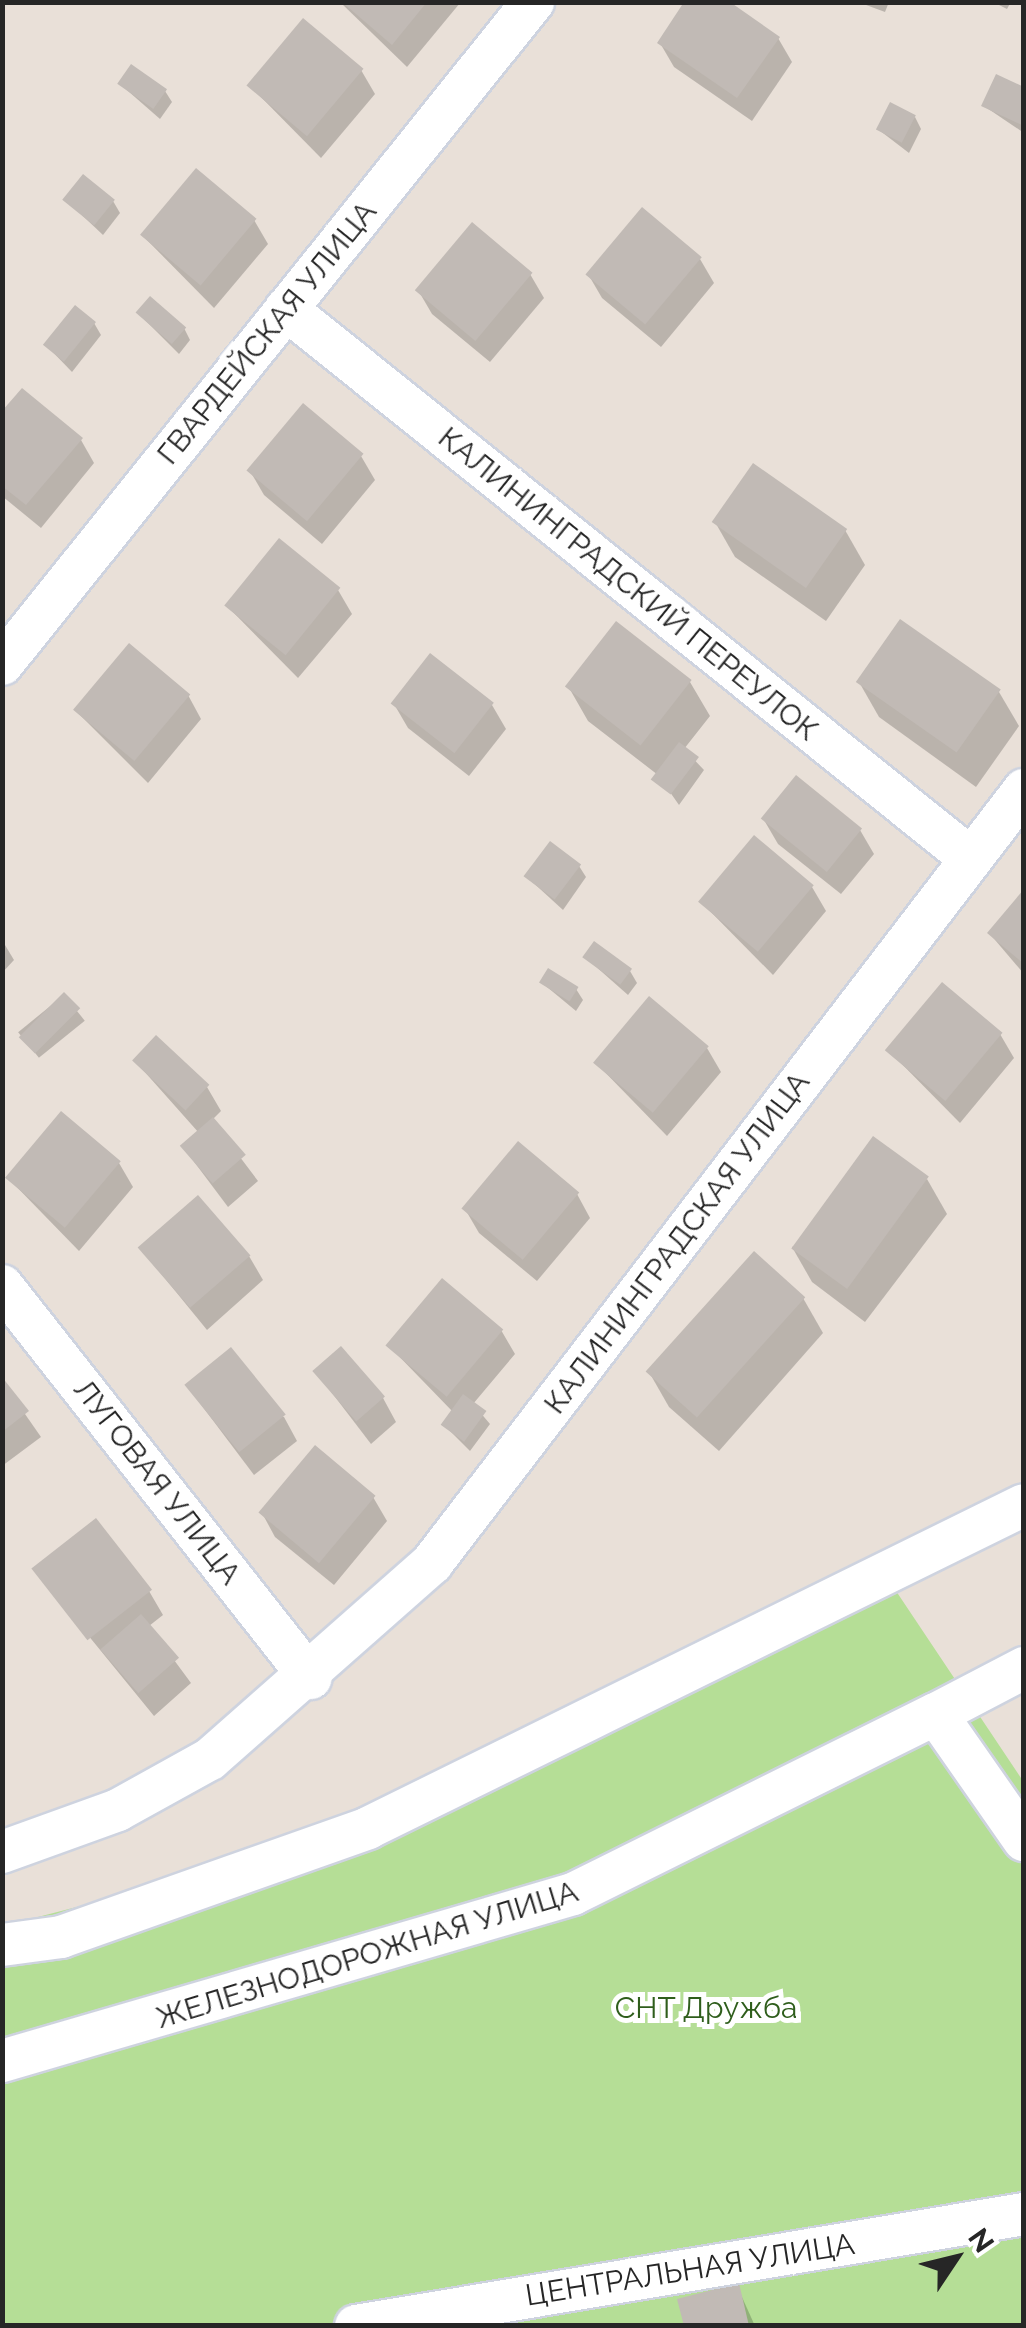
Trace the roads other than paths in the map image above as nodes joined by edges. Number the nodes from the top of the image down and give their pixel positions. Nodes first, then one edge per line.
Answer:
1 (534, 2) edge
2 (286, 310) junction
3 (2, 664) edge
4 (1024, 790) edge
5 (970, 858) junction
6 (2, 1286) edge
7 (1024, 1505) edge
8 (1024, 1668) edge
9 (311, 1678) junction
10 (936, 1714) junction
11 (1024, 1840) edge
12 (2, 1852) edge
13 (2, 1946) edge
14 (2, 2061) edge
15 (1024, 2214) edge
16 (356, 2326) edge

1 - 2 street, ГВАРДЕЙСКАЯ УЛИЦА
2 - 3 street, ГВАРДЕЙСКАЯ УЛИЦА
2 - 5 street, КАЛИНИНГРАДСКИЙ ПЕРЕУЛОК
4 - 5 street, КАЛИНИНГРАДСКАЯ УЛИЦА
5 - 9 street, КАЛИНИНГРАДСКАЯ УЛИЦА
6 - 9 street, ЛУГОВАЯ УЛИЦА
7 - 13 street
8 - 10 street, ЖЕЛЕЗНОДОРОЖНАЯ УЛИЦА
9 - 12 street, КАЛИНИНГРАДСКАЯ УЛИЦА
10 - 11 street
10 - 14 street, ЖЕЛЕЗНОДОРОЖНАЯ УЛИЦА
15 - 16 street, ЦЕНТРАЛЬНАЯ УЛИЦА

